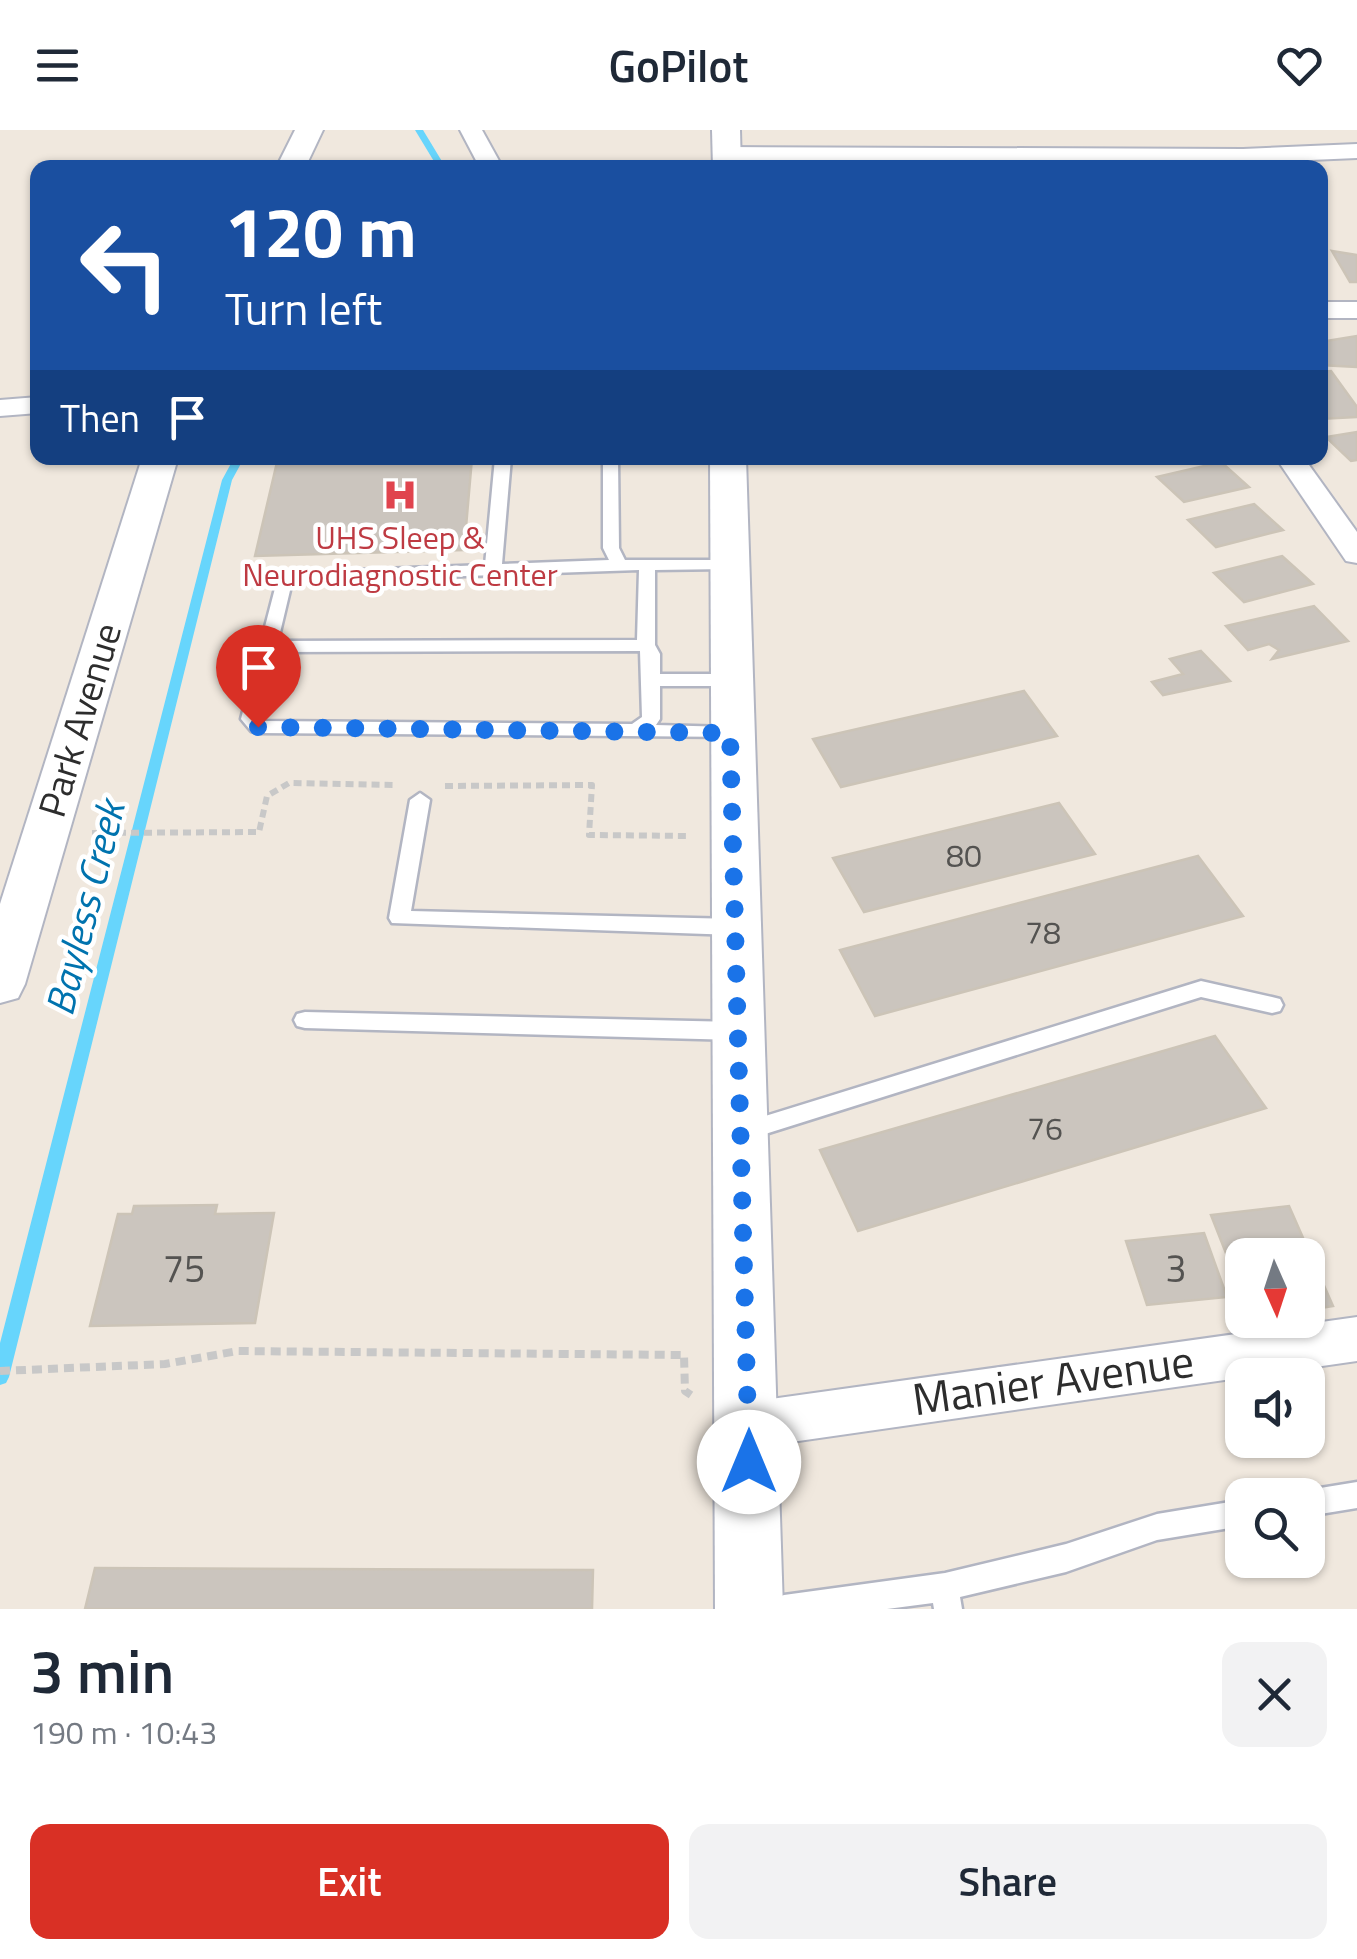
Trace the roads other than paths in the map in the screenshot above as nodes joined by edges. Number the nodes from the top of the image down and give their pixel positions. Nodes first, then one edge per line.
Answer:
1 (309, 130) edge
2 (471, 130) edge
3 (727, 151) edge
4 (1357, 151) edge
5 (294, 160) edge
6 (488, 160) edge
7 (1328, 310) edge
8 (1357, 310) edge
9 (30, 406) edge
10 (0, 408) edge
11 (158, 465) edge
12 (502, 465) edge
13 (610, 465) edge
14 (728, 465) edge
15 (1295, 465) edge
16 (1357, 554) edge
17 (728, 564) junction
18 (619, 565) junction
19 (647, 568) junction
20 (493, 570) junction
21 (646, 645) junction
22 (268, 647) junction
23 (651, 680) junction
24 (729, 680) junction
25 (636, 730) junction
26 (730, 733) junction
27 (420, 800) dead end
28 (736, 927) junction
29 (0, 984) edge
30 (1272, 1005) dead end
31 (306, 1020) dead end
32 (738, 1032) junction
33 (741, 1132) junction
34 (1357, 1338) edge
35 (749, 1425) junction
36 (1357, 1495) edge
37 (1325, 1500) edge
38 (1225, 1516) edge
39 (946, 1598) edge
40 (749, 1609) edge
41 (784, 1609) edge

1 - 5 street
2 - 6 street
3 - 4 street
7 - 8 street
9 - 10 street
11 - 29 street, Park Avenue
12 - 20 lane
13 - 18 lane
14 - 17 street
15 - 16 street
17 - 19 lane
17 - 24 street
18 - 19 lane
18 - 20 lane
19 - 21 lane
20 - 22 lane
21 - 22 lane
21 - 23 lane
22 - 25 lane
23 - 24 lane
23 - 25 lane
24 - 26 street
25 - 26 lane
26 - 28 street
27 - 28 lane
28 - 32 street
30 - 33 lane
31 - 32 lane
32 - 33 street
33 - 35 street
34 - 35 street, Manier Avenue
35 - 40 street
36 - 37 lane
38 - 39 lane
39 - 41 lane

